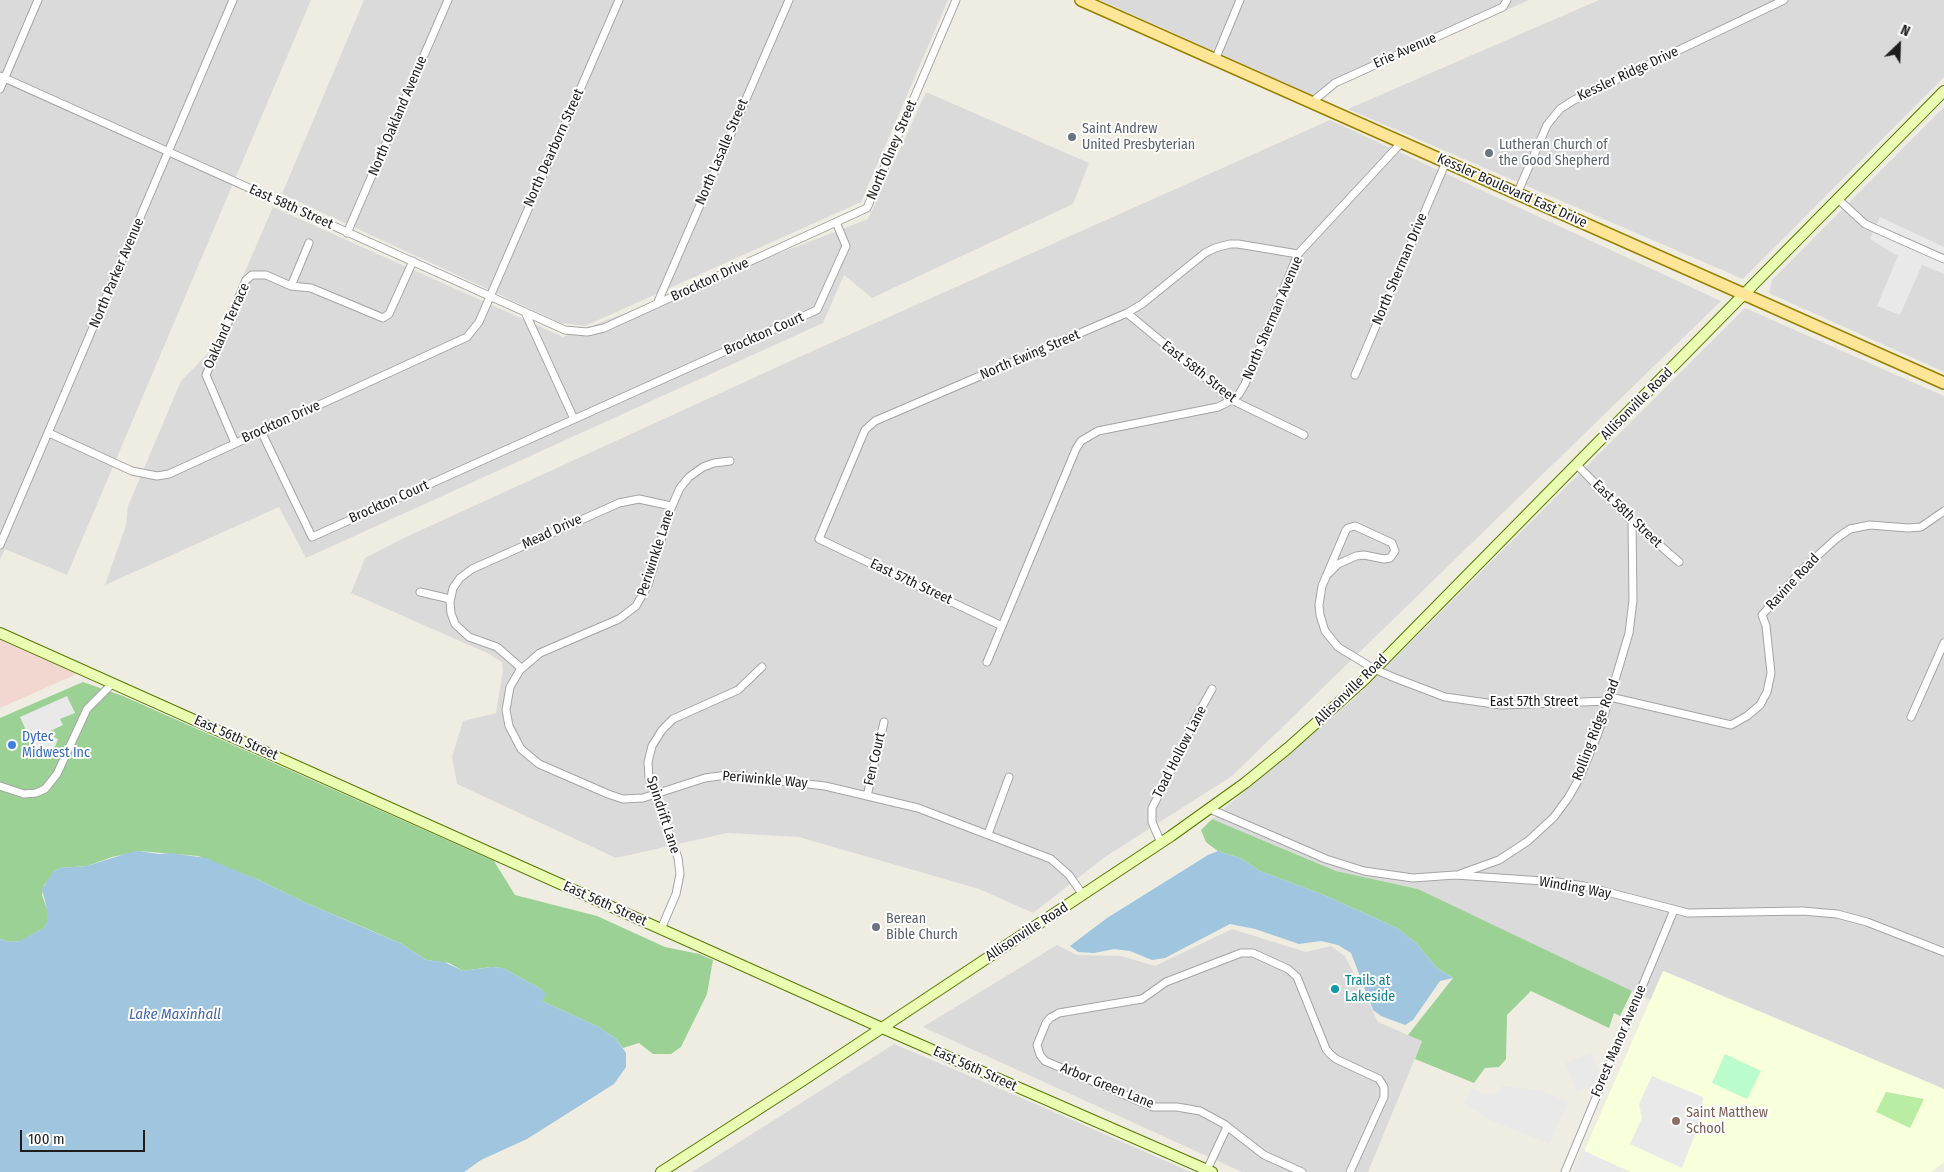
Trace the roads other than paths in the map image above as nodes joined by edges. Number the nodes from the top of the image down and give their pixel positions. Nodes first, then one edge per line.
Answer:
1 (38, 0) edge
2 (233, 0) edge
3 (448, 0) edge
4 (619, 0) edge
5 (789, 0) edge
6 (956, 0) edge
7 (1081, 0) edge
8 (1240, 0) edge
9 (1784, 0) edge
10 (1505, 4) edge
11 (1215, 60) junction
12 (2, 77) edge
13 (0, 89) edge
14 (1944, 91) edge
15 (1312, 102) junction
16 (1402, 142) junction
17 (168, 152) junction
18 (1446, 162) junction
19 (1517, 194) junction
20 (1838, 199) junction
21 (836, 222) junction
22 (347, 233) junction
23 (308, 243) dead end
24 (1298, 254) junction
25 (1944, 259) edge
26 (412, 261) junction
27 (291, 286) junction
28 (1745, 294) junction
29 (490, 296) junction
30 (657, 304) junction
31 (525, 312) junction
32 (1127, 313) junction
33 (583, 332) joint
34 (1355, 376) dead end
35 (1944, 383) edge
36 (1232, 400) junction
37 (574, 419) junction
38 (261, 431) junction
39 (49, 434) junction
40 (1304, 435) dead end
41 (235, 443) junction
42 (730, 461) dead end
43 (1576, 465) junction
44 (671, 506) junction
45 (1944, 511) edge
46 (1632, 521) junction
47 (820, 539) joint
48 (0, 545) edge
49 (1679, 562) dead end
50 (1326, 576) junction
51 (420, 592) dead end
52 (450, 599) junction
53 (1002, 626) junction
54 (0, 633) edge
55 (1944, 643) edge
56 (986, 662) dead end
57 (522, 668) junction
58 (762, 668) dead end
59 (1374, 669) junction
60 (113, 683) junction
61 (1212, 689) dead end
62 (1610, 699) junction
63 (1911, 717) dead end
64 (884, 722) dead end
65 (1009, 777) dead end
66 (0, 786) edge
67 (655, 794) junction
68 (866, 796) junction
69 (1210, 809) junction
70 (988, 834) junction
71 (1161, 843) junction
72 (1455, 875) junction
73 (1083, 895) junction
74 (1674, 910) junction
75 (661, 929) junction
76 (1944, 952) edge
77 (882, 1028) junction
78 (1227, 1127) junction
79 (1208, 1171) edge
80 (661, 1172) edge
81 (1302, 1172) edge
82 (1350, 1172) edge
83 (1565, 1172) edge

1 - 12 street
2 - 17 street, North Parker Avenue
3 - 22 street, North Oakland Avenue
4 - 29 street, North Dearborn Street
5 - 30 street, North Lasalle Street
6 - 21 street, North Olney Street
7 - 11 main road, Kessler Boulevard East Drive
8 - 11 street
9 - 19 street, Kessler Ridge Drive
10 - 15 street, Erie Avenue
11 - 15 main road, Kessler Boulevard East Drive
12 - 13 street
12 - 17 street, East 58th Street
14 - 20 main road, Allisonville Road
15 - 16 main road, Kessler Boulevard East Drive
16 - 18 main road, Kessler Boulevard East Drive
16 - 24 street, North Sherman Avenue
17 - 22 street, East 58th Street
17 - 39 street, North Parker Avenue
18 - 19 main road, Kessler Boulevard East Drive
18 - 34 street, North Sherman Drive
19 - 28 main road, Kessler Boulevard East Drive
20 - 25 street
20 - 28 main road, Allisonville Road
21 - 30 street, Brockton Drive
21 - 37 street, Brockton Court
22 - 26 street, East 58th Street
23 - 27 street
24 - 32 street, North Ewing Street
24 - 36 street, North Sherman Avenue
26 - 27 street, Oakland Terrace
26 - 29 street, East 58th Street
27 - 41 street, Oakland Terrace
28 - 35 main road, Kessler Boulevard East Drive
28 - 43 main road, Allisonville Road
29 - 31 street, East 58th Street
29 - 38 street, Brockton Drive
30 - 33 street, Brockton Drive
31 - 33 street, East 58th Street
31 - 37 street
32 - 36 street, East 58th Street
32 - 47 street, North Ewing Street
36 - 40 street, East 58th Street
36 - 53 street
37 - 38 street, Brockton Court
38 - 41 street, Brockton Drive
39 - 41 street, Brockton Drive
39 - 48 street, North Parker Avenue
42 - 44 street, Periwinkle Lane
43 - 46 street, East 58th Street
43 - 59 main road, Allisonville Road
44 - 52 street, Mead Drive
44 - 57 street, Periwinkle Lane
45 - 62 street, Ravine Road
46 - 49 street, East 58th Street
46 - 62 street, Rolling Ridge Road
47 - 53 street, East 57th Street
50 - 50 street, East 57th Street
50 - 59 street, East 57th Street
51 - 52 street
52 - 57 street
53 - 56 street
54 - 60 main road, East 56th Street
55 - 63 street
57 - 67 street, Periwinkle Way
58 - 67 street, Spindrift Lane
59 - 62 street, East 57th Street
59 - 69 main road, Allisonville Road
60 - 66 street
60 - 75 main road, East 56th Street
61 - 71 street, Toad Hollow Lane
62 - 72 street, Rolling Ridge Road
64 - 68 street, Fen Court
65 - 70 street
67 - 68 street, Periwinkle Way
67 - 75 street, Spindrift Lane
68 - 70 street, Periwinkle Way
69 - 71 main road, Allisonville Road
69 - 72 street, Winding Way
70 - 73 street, Periwinkle Way
71 - 73 main road, Allisonville Road
72 - 74 street, Winding Way
73 - 77 main road, Allisonville Road
74 - 76 street, Winding Way
74 - 83 street, Forest Manor Avenue
75 - 77 main road, East 56th Street
77 - 79 main road, East 56th Street
77 - 80 main road, Allisonville Road
78 - 79 street
78 - 81 street, Arbor Green Lane
78 - 82 street, Arbor Green Lane

